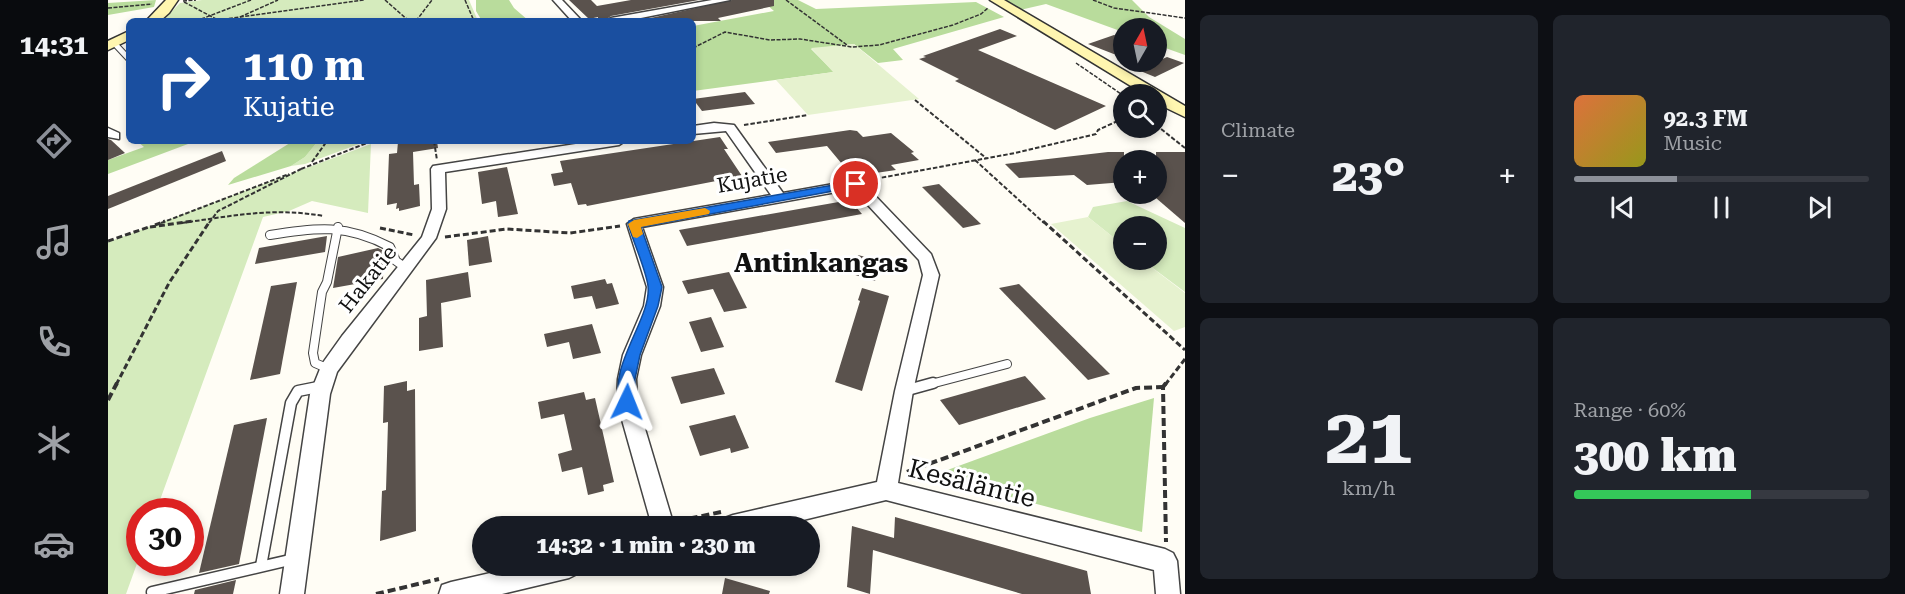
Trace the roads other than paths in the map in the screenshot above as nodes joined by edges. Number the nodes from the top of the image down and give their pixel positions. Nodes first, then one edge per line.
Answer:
1 (557, 0) edge
2 (726, 0) edge
3 (175, 1) edge
4 (994, 2) edge
5 (155, 18) edge
6 (574, 18) edge
7 (622, 18) edge
8 (126, 37) edge
9 (111, 45) edge
10 (126, 57) edge
11 (1136, 84) edge
12 (1167, 102) edge
13 (1185, 112) edge
14 (696, 130) edge
15 (600, 144) edge
16 (780, 198) junction
17 (338, 227) junction
18 (270, 235) dead end
19 (405, 268) junction
20 (1007, 364) dead end
21 (329, 369) junction
22 (322, 386) junction
23 (904, 391) junction
24 (886, 490) junction
25 (660, 516) edge
26 (776, 516) edge
27 (297, 558) junction
28 (261, 566) junction
29 (507, 576) edge
30 (451, 585) edge
31 (152, 592) dead end
32 (292, 594) edge
33 (1168, 594) edge

1 - 6 street
2 - 7 street
3 - 5 street
4 - 11 street
8 - 9 street
9 - 10 lane
12 - 13 street
14 - 16 street
15 - 19 street, Hakatie
16 - 23 street, Kujatie
16 - 25 street, Kujatie
17 - 18 lane
17 - 19 lane
17 - 21 lane
19 - 21 street, Hakatie
20 - 23 lane
21 - 22 street, Hakatie
22 - 27 street, Hakatie
22 - 28 lane
23 - 24 street
24 - 26 street, Kesäläntie
24 - 33 street, Kesäläntie
27 - 28 lane
27 - 32 street, Hakatie
28 - 31 lane
29 - 30 street

